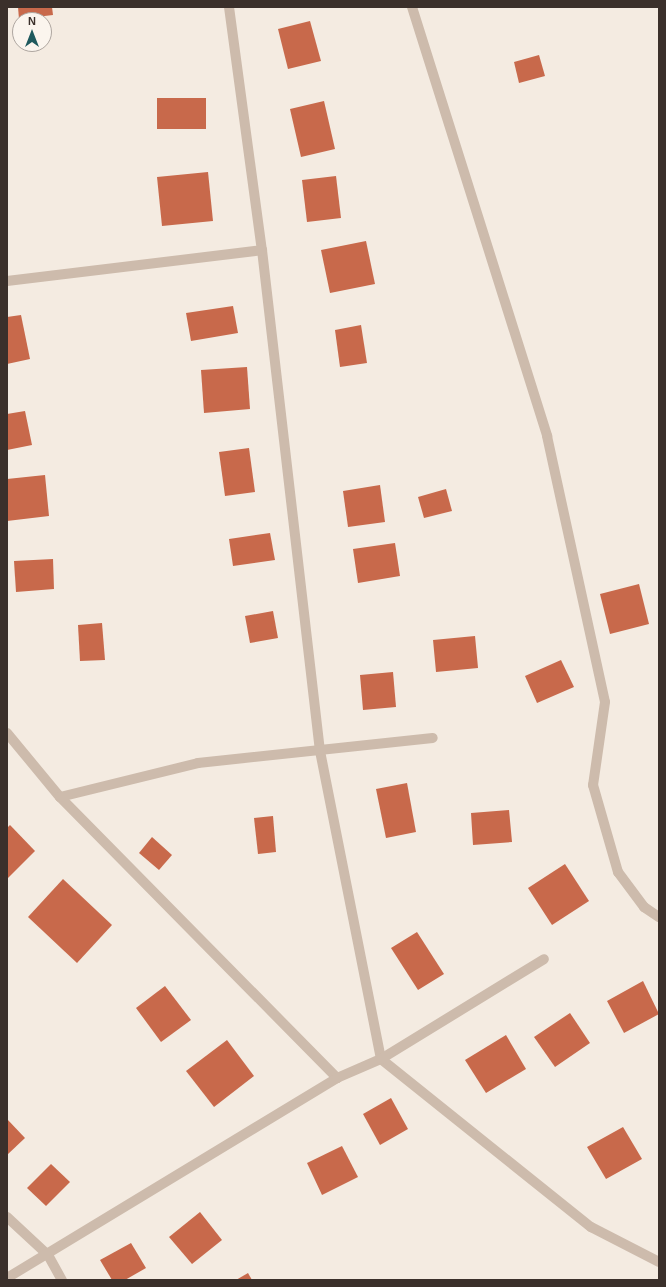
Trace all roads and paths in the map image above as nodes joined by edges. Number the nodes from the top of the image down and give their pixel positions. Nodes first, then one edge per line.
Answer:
1 (229, 7) edge
2 (412, 7) edge
3 (262, 250) junction
4 (7, 281) edge
5 (7, 733) edge
6 (433, 738) dead end
7 (320, 751) junction
8 (60, 797) junction
9 (659, 917) edge
10 (544, 960) dead end
11 (381, 1059) junction
12 (337, 1078) junction
13 (7, 1216) edge
14 (48, 1255) junction
15 (659, 1262) edge
16 (7, 1278) edge
17 (62, 1280) edge

1 - 3 street
2 - 9 street
3 - 4 street
3 - 7 street
5 - 8 street
6 - 7 street
7 - 8 street
7 - 11 street
8 - 12 street
10 - 11 street
11 - 12 street
11 - 15 street
12 - 14 street
13 - 14 street
14 - 16 street
14 - 17 street

